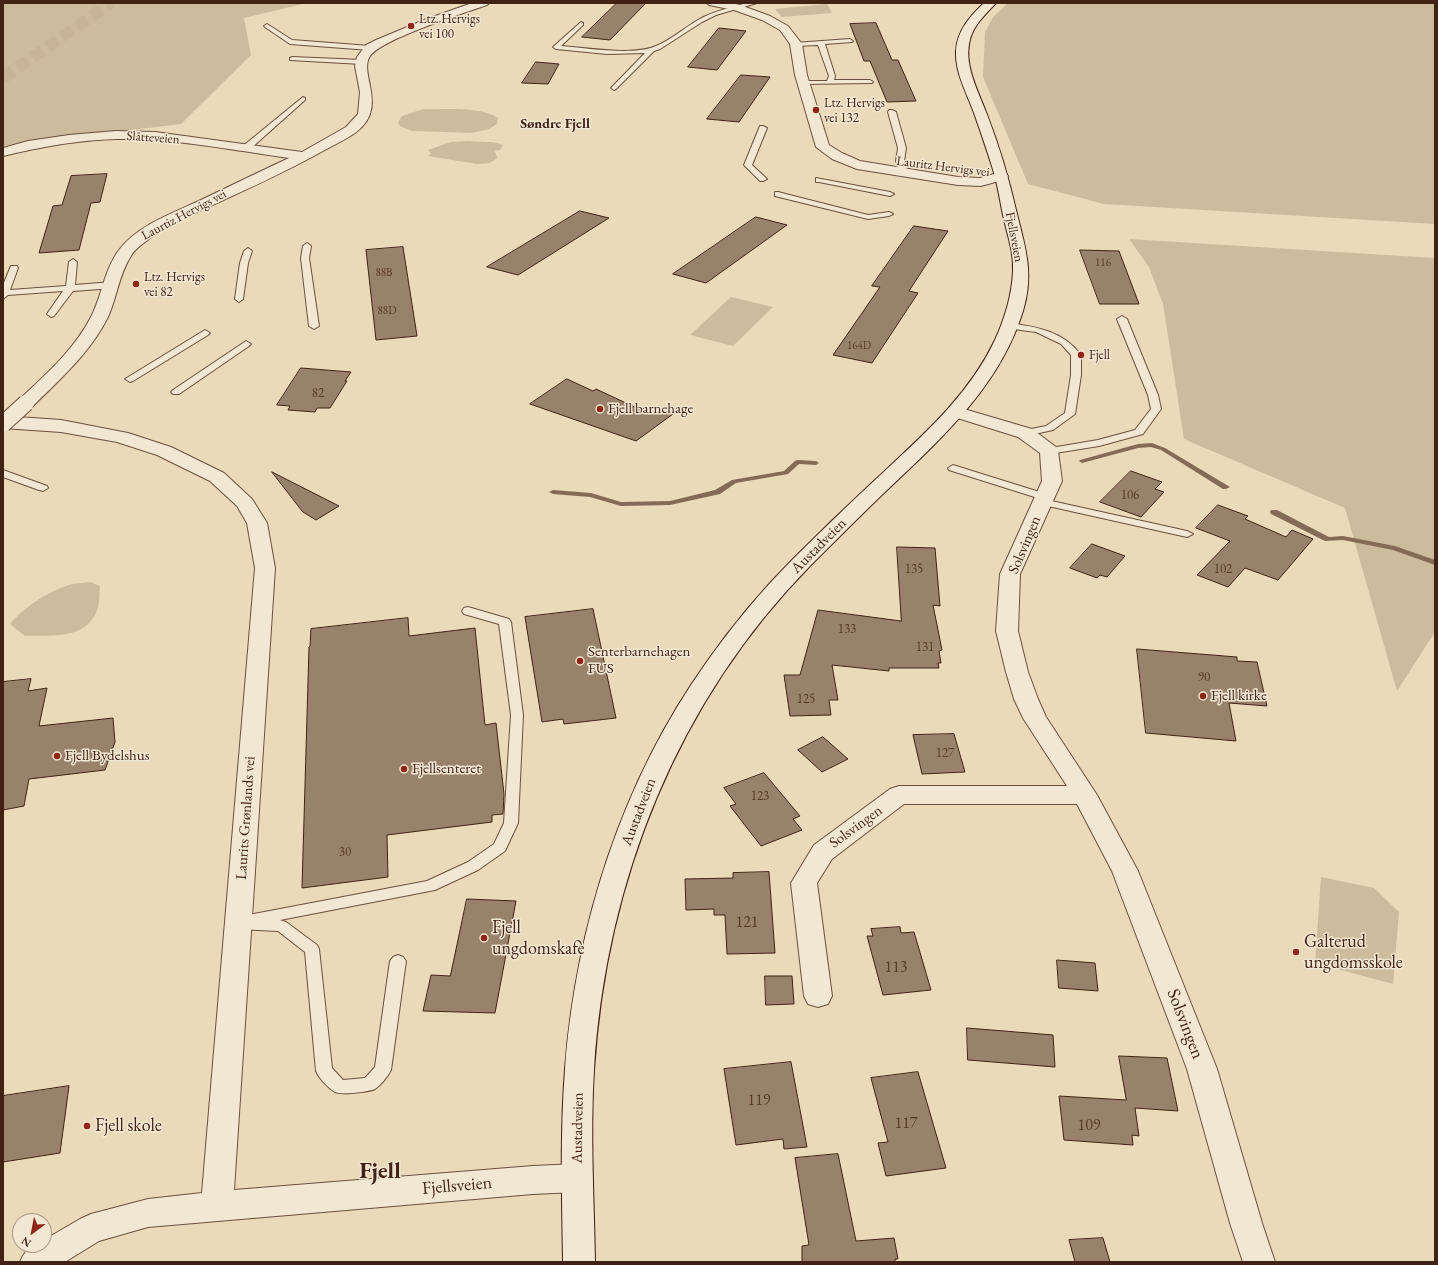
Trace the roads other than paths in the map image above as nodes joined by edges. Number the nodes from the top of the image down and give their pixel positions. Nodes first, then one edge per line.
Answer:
1 (483, 3) edge
2 (713, 3) edge
3 (754, 3) edge
4 (990, 3) edge
5 (736, 7) junction
6 (581, 24) dead end
7 (267, 26) dead end
8 (850, 41) dead end
9 (821, 43) junction
10 (796, 44) junction
11 (370, 48) junction
12 (651, 50) junction
13 (292, 59) dead end
14 (362, 62) junction
15 (830, 82) junction
16 (870, 82) dead end
17 (803, 83) junction
18 (614, 88) dead end
19 (303, 99) dead end
20 (892, 112) dead end
21 (763, 128) dead end
22 (246, 148) junction
23 (3, 152) edge
24 (304, 156) junction
25 (942, 165) dead end
26 (902, 167) junction
27 (971, 168) dead end
28 (1002, 176) junction
29 (763, 179) dead end
30 (820, 180) dead end
31 (778, 194) dead end
32 (890, 194) dead end
33 (888, 214) dead end
34 (307, 246) dead end
35 (248, 251) dead end
36 (73, 262) dead end
37 (14, 268) dead end
38 (113, 285) junction
39 (70, 288) junction
40 (4, 294) edge
41 (239, 299) dead end
42 (50, 314) dead end
43 (1122, 319) dead end
44 (314, 326) dead end
45 (1009, 326) junction
46 (205, 333) dead end
47 (246, 344) dead end
48 (130, 379) dead end
49 (176, 392) dead end
50 (957, 412) junction
51 (3, 423) edge
52 (1025, 433) junction
53 (1048, 451) junction
54 (916, 453) joint
55 (953, 468) dead end
56 (3, 473) edge
57 (43, 488) dead end
58 (1044, 499) junction
59 (1187, 534) dead end
60 (468, 611) dead end
61 (1085, 795) junction
62 (238, 923) junction
63 (398, 961) dead end
64 (818, 996) dead end
65 (577, 1178) junction
66 (217, 1206) junction
67 (36, 1262) edge
68 (579, 1262) edge
69 (1259, 1262) edge

1 - 11 street
2 - 5 street, Lauritz Hervigs vei
3 - 5 lane
4 - 28 street, Fjellsveien
5 - 10 street, Lauritz Hervigs vei
5 - 12 lane
6 - 12 lane
7 - 11 lane
8 - 9 lane
9 - 10 lane
9 - 15 lane
10 - 17 street, Lauritz Hervigs vei
11 - 14 street
12 - 18 lane
13 - 14 lane
14 - 24 street
15 - 16 lane
15 - 17 lane
17 - 26 street, Lauritz Hervigs vei
19 - 22 lane
20 - 26 lane
21 - 29 lane
22 - 23 street, Slåtteveien
22 - 24 street, Slåtteveien
24 - 38 street, Laurtiz Hervigs vei
25 - 26 street, Lauritz Hervigs vei
26 - 28 street, Lauritz Hervigs vei
27 - 28 street, Lauritz Hervigs vei
28 - 45 street, Fjellsveien
30 - 32 lane
31 - 33 lane
34 - 44 lane
35 - 41 lane
36 - 39 lane
37 - 40 lane
38 - 39 lane
38 - 51 street, Laurtiz Hervigs vei, bridge
39 - 40 lane
39 - 42 lane
43 - 53 lane
45 - 50 street, Fjellsveien
45 - 52 lane
46 - 48 lane
47 - 49 lane
50 - 52 street
50 - 54 street, Fjellsveien
51 - 62 street, Laurits Grønlands vei
52 - 53 street
53 - 58 street, Solsvingen
54 - 65 street, Austadveien
55 - 58 lane
56 - 57 lane
58 - 59 lane
58 - 61 street, Solsvingen
60 - 62 lane
61 - 64 street, Solsvingen
61 - 69 street, Solsvingen
62 - 63 lane
62 - 66 street, Laurits Grønlands vei
65 - 66 street, Fjellsveien
65 - 68 street, Austadveien
66 - 67 street

